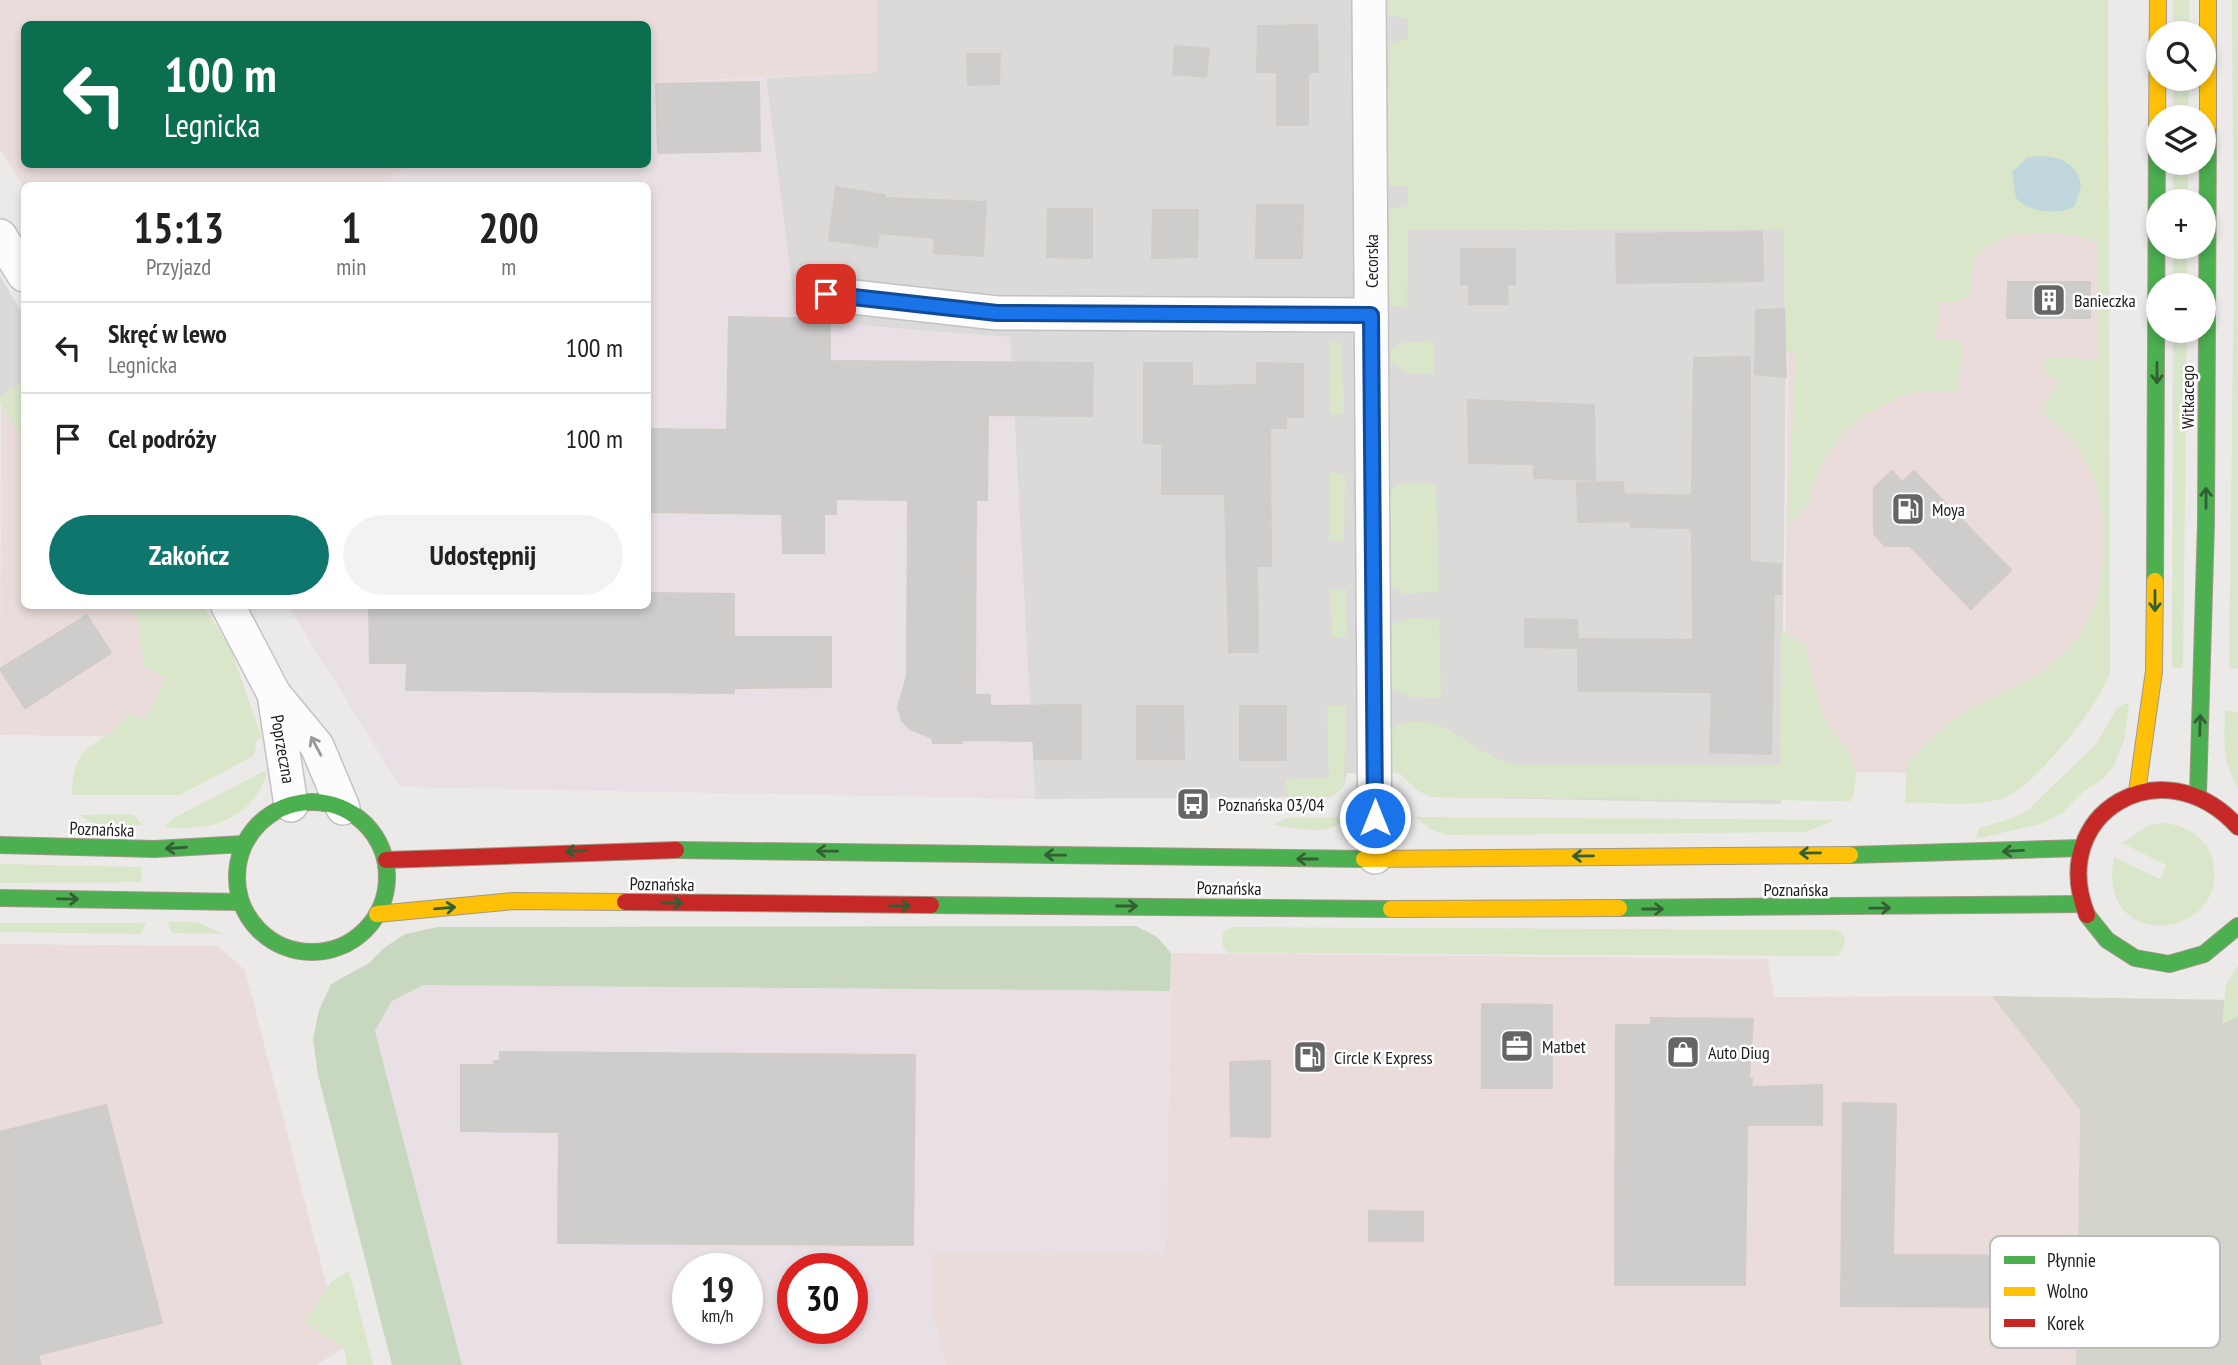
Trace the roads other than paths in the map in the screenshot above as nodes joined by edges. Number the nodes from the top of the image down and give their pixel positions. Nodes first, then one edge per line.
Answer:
1 (1369, 0) edge
2 (2158, 0) edge
3 (2208, 0) edge
4 (0, 236) edge
5 (21, 270) edge
6 (826, 294) dead end
7 (1371, 315) junction
8 (230, 609) edge
9 (274, 694) junction
10 (2137, 792) junction
11 (2198, 794) junction
12 (291, 805) junction
13 (342, 808) junction
14 (2238, 827) edge
15 (244, 844) junction
16 (0, 845) edge
17 (2081, 848) junction
18 (1375, 858) junction
19 (386, 860) junction
20 (0, 898) edge
21 (240, 902) junction
22 (2081, 904) junction
23 (377, 914) junction
24 (2238, 926) edge

1 - 7 street, Cecorska
2 -> 10 main road, Witkacego
11 -> 3 main road, Witkacego
4 - 5 street
6 - 7 street
7 - 18 street, Cecorska
8 - 9 street, Poprzeczna
9 - 12 street, Poprzeczna
13 -> 9 street, Poprzeczna
10 - 11 main road
10 - 17 main road
11 - 14 main road
12 - 13 main road
12 - 15 main road
13 - 19 main road
15 -> 16 main road, Poznańska
15 - 21 main road
17 -> 18 main road, Poznańska
17 - 22 main road
18 -> 19 main road, Poznańska
19 - 23 main road
20 -> 21 main road
21 - 23 main road
23 -> 22 main road, Poznańska
22 - 24 main road

